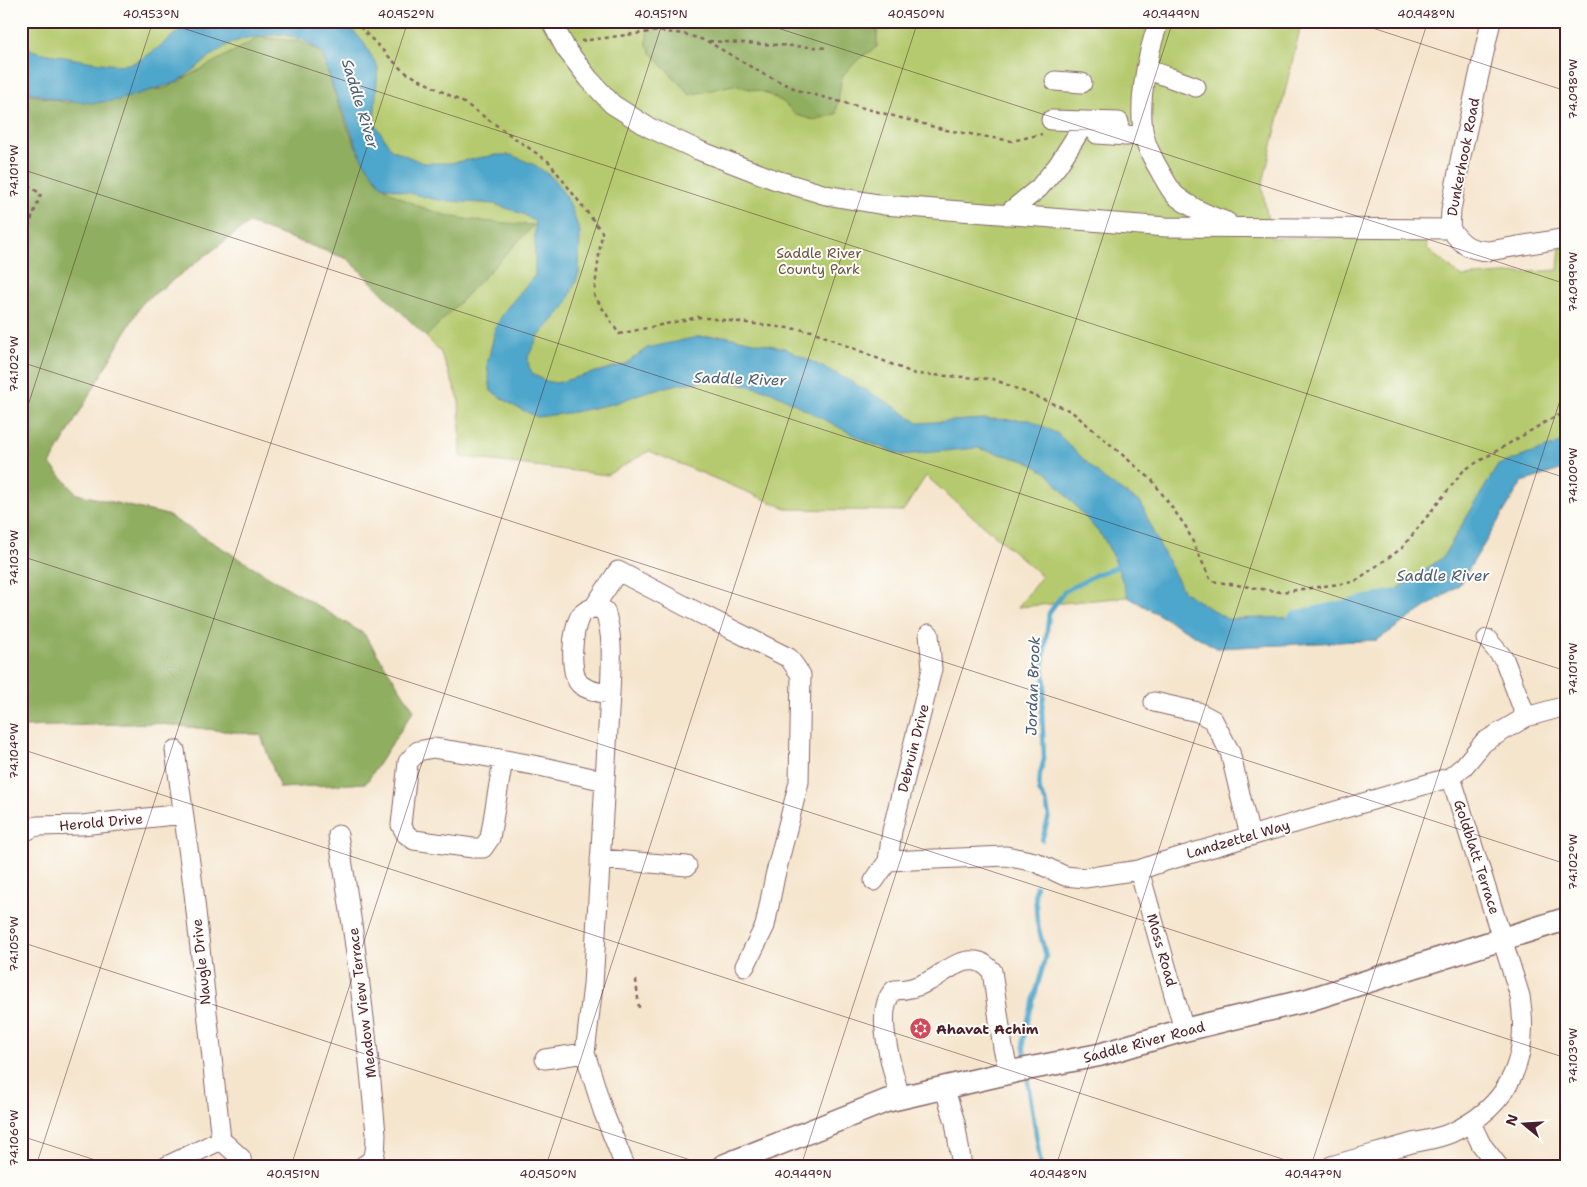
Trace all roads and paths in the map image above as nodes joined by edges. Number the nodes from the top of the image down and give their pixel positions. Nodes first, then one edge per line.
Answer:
1 (354, 21) edge
2 (551, 21) edge
3 (1159, 21) edge
4 (1491, 21) edge
5 (707, 40) junction
6 (562, 42) junction
7 (828, 48) dead end
8 (1146, 69) junction
9 (1055, 81) dead end
10 (1082, 83) dead end
11 (1196, 87) dead end
12 (1119, 122) dead end
13 (1049, 127) joint
14 (1079, 127) junction
15 (1144, 134) junction
16 (21, 181) edge
17 (1006, 215) junction
18 (1240, 226) junction
19 (1450, 229) junction
20 (1566, 238) edge
21 (21, 247) edge
22 (1566, 413) edge
23 (594, 607) junction
24 (929, 634) dead end
25 (1487, 639) dead end
26 (610, 694) junction
27 (1154, 702) dead end
28 (1566, 706) edge
29 (1526, 717) junction
30 (175, 750) dead end
31 (503, 760) junction
32 (1451, 776) junction
33 (605, 781) junction
34 (183, 814) junction
35 (21, 834) edge
36 (338, 835) dead end
37 (1250, 836) junction
38 (600, 859) junction
39 (888, 861) junction
40 (687, 866) dead end
41 (1139, 870) junction
42 (874, 881) dead end
43 (1566, 919) edge
44 (1502, 938) junction
45 (745, 966) dead end
46 (636, 980) dead end
47 (639, 1008) dead end
48 (1184, 1030) junction
49 (585, 1053) junction
50 (545, 1059) dead end
51 (1020, 1070) junction
52 (944, 1087) junction
53 (900, 1098) junction
54 (1471, 1123) junction
55 (221, 1140) junction
56 (167, 1166) edge
57 (242, 1166) edge
58 (363, 1166) edge
59 (625, 1166) edge
60 (723, 1166) edge
61 (962, 1166) edge
62 (1331, 1166) edge
63 (1498, 1166) edge

1 - 22 path
2 - 6 street
3 - 8 street
4 - 19 street, Dunkerhook Road
5 - 6 path
5 - 7 path
5 - 13 path
6 - 17 street
8 - 11 street
8 - 15 street
9 - 10 street
12 - 14 street
13 - 14 street
14 - 15 street
14 - 17 street
15 - 18 street
16 - 21 path
17 - 18 street
18 - 19 street
19 - 20 street, Dunkerhook Road
23 - 26 street
23 - 26 street
23 - 45 street
24 - 39 street, Debruin Drive
25 - 29 street
26 - 33 street
27 - 37 street
28 - 29 street, Landzettel Way
29 - 32 street, Landzettel Way
30 - 34 street, Naugle Drive
31 - 31 street
31 - 33 street
32 - 37 street, Landzettel Way
32 - 44 street, Goldblatt Terrace
33 - 38 street
34 - 35 street, Herold Drive
34 - 55 street, Naugle Drive
36 - 58 street, Meadow View Terrace
37 - 41 street, Landzettel Way
38 - 40 street
38 - 49 street
39 - 41 street, Landzettel Way
39 - 42 street
41 - 48 street, Moss Road
43 - 44 main road, Saddle River Road
44 - 48 main road, Saddle River Road
44 - 54 street, Goldblatt Terrace
46 - 47 path
48 - 51 main road, Saddle River Road
49 - 50 street
49 - 59 street
51 - 52 main road, Saddle River Road
51 - 53 street
52 - 53 main road, Saddle River Road
52 - 61 street
53 - 60 main road, Saddle River Road
54 - 62 street, Goldblatt Terrace
54 - 63 street
55 - 56 street
55 - 57 street

